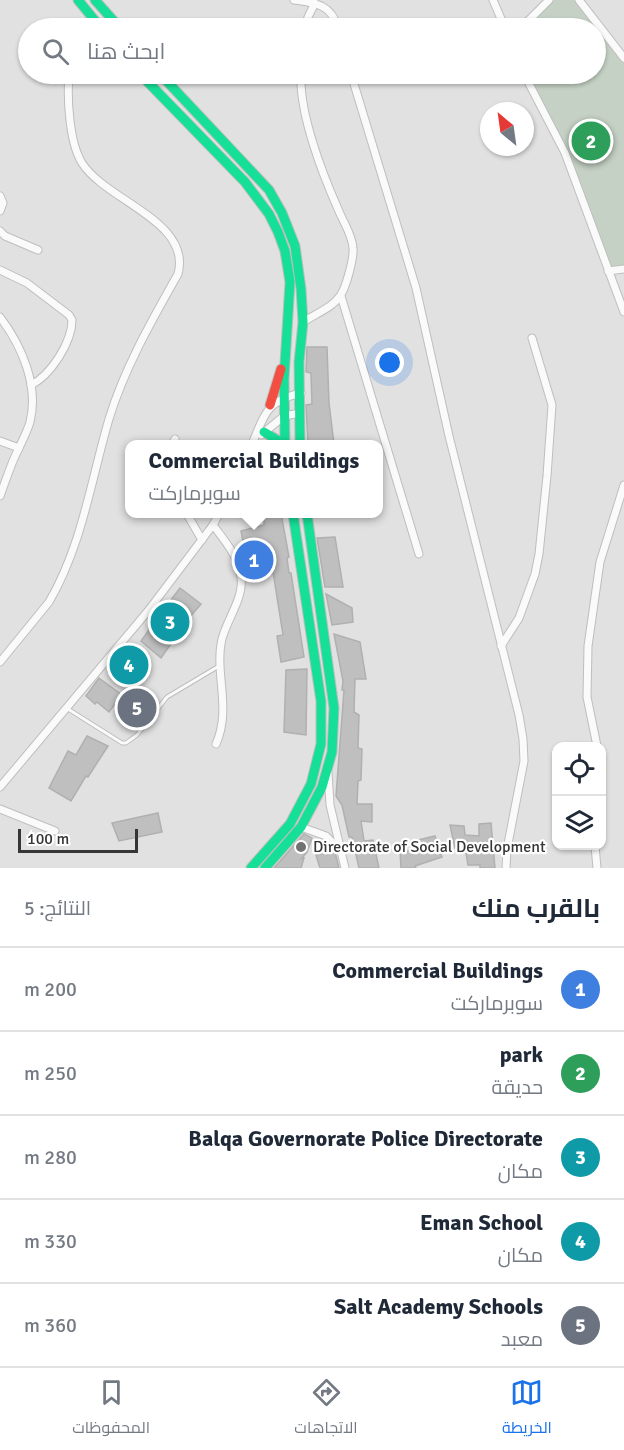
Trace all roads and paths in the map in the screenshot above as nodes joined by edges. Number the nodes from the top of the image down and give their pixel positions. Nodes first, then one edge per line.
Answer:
1 (78, 0) edge
2 (95, 0) edge
3 (294, 0) edge
4 (493, 0) edge
5 (549, 0) edge
6 (579, 0) edge
7 (315, 3) junction
8 (92, 18) edge
9 (111, 18) edge
10 (310, 18) edge
11 (334, 18) edge
12 (500, 18) edge
13 (530, 18) edge
14 (593, 18) edge
15 (606, 35) edge
16 (624, 58) edge
17 (70, 84) edge
18 (150, 84) edge
19 (170, 84) edge
20 (300, 84) edge
21 (354, 84) edge
22 (529, 84) edge
23 (251, 169) junction
24 (241, 176) junction
25 (0, 196) edge
26 (0, 211) edge
27 (0, 231) edge
28 (38, 250) dead end
29 (624, 269) edge
30 (0, 270) edge
31 (608, 271) junction
32 (341, 296) junction
33 (624, 312) edge
34 (0, 317) edge
35 (303, 322) junction
36 (532, 339) dead end
37 (285, 358) junction
38 (31, 384) junction
39 (301, 393) junction
40 (285, 397) junction
41 (270, 405) junction
42 (300, 413) junction
43 (284, 416) junction
44 (264, 432) junction
45 (255, 440) edge
46 (257, 440) edge
47 (279, 440) edge
48 (285, 440) edge
49 (300, 440) edge
50 (0, 441) edge
51 (19, 448) junction
52 (624, 485) edge
53 (0, 496) edge
54 (190, 518) edge
55 (216, 518) edge
56 (294, 518) edge
57 (308, 518) edge
58 (213, 525) junction
59 (202, 540) junction
60 (419, 554) dead end
61 (501, 646) junction
62 (0, 662) edge
63 (221, 665) junction
64 (66, 708) junction
65 (596, 742) edge
66 (216, 744) dead end
67 (328, 771) junction
68 (0, 787) edge
69 (0, 809) edge
70 (301, 827) junction
71 (55, 831) dead end
72 (339, 849) junction
73 (595, 850) edge
74 (267, 867) edge
75 (251, 868) edge
76 (345, 868) edge
77 (506, 868) edge
78 (597, 868) edge

1 - 8 main road
2 - 9 main road
3 - 7 street
4 - 12 street
5 - 13 street
6 - 14 street
7 - 10 street
7 - 11 street
15 - 16 street
17 - 62 street
18 - 24 main road
19 - 23 main road
20 - 32 street
21 - 61 street
22 - 31 street
23 - 24 main road
23 - 35 main road
24 - 37 main road
25 - 26 street
27 - 28 street
29 - 31 street
30 - 38 street
31 - 33 street
32 - 35 street
32 - 60 street
34 - 38 street
35 - 39 main road
36 - 61 street
37 - 40 main road
37 - 41 main road
38 - 51 street
39 - 40 street
39 - 42 main road
40 - 41 street
40 - 43 main road
41 - 45 street
42 - 43 street
42 - 49 main road
43 - 44 street
43 - 48 main road
44 - 46 street
44 - 47 main road
50 - 51 street
51 - 53 street
52 - 65 street
54 - 59 street
55 - 58 street
56 - 75 main road
57 - 67 main road
58 - 59 street
58 - 63 street
59 - 64 street
61 - 77 street
63 - 64 lane
63 - 66 street
64 - 68 street
67 - 70 main road
67 - 72 street
69 - 71 street
70 - 72 street
70 - 74 main road
72 - 76 street
73 - 78 street

